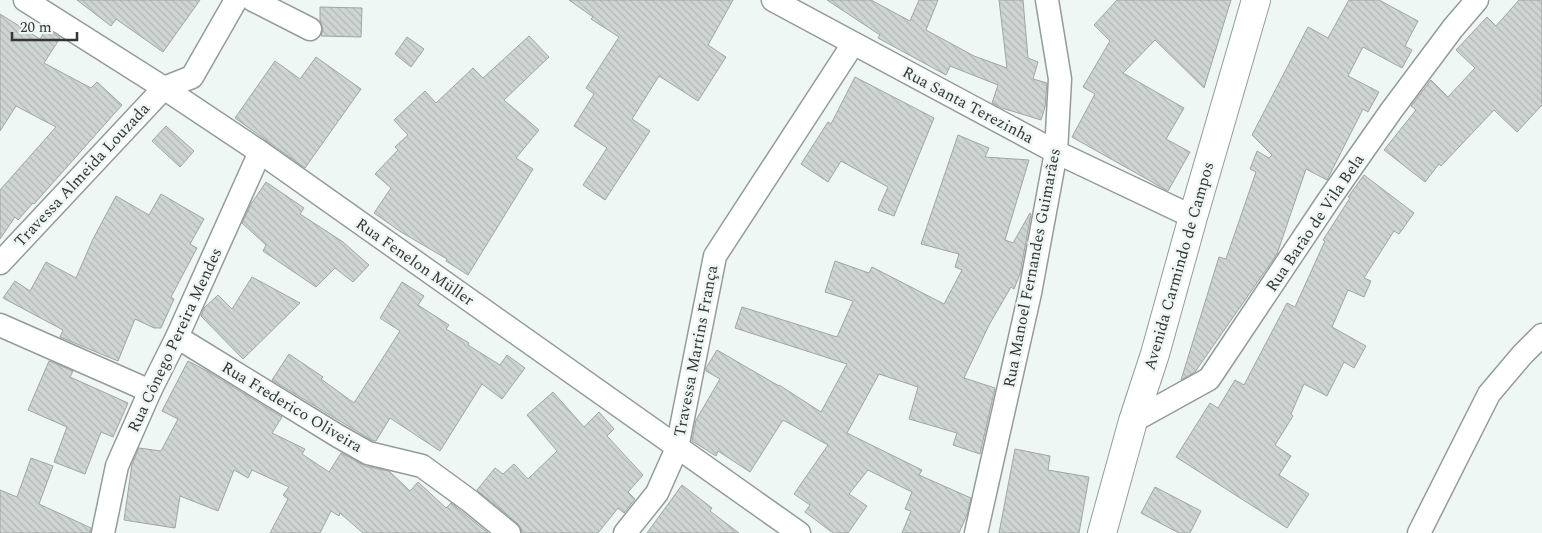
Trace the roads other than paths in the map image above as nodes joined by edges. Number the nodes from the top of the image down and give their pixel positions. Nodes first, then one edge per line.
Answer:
1 (25, 0) edge
2 (236, 0) edge
3 (253, 0) edge
4 (773, 0) edge
5 (1047, 0) edge
6 (1256, 0) edge
7 (1477, 0) edge
8 (310, 29) dead end
9 (854, 44) junction
10 (164, 88) junction
11 (260, 152) junction
12 (1056, 152) junction
13 (1193, 217) junction
14 (0, 263) edge
15 (0, 325) edge
16 (1542, 335) edge
17 (177, 337) junction
18 (150, 391) junction
19 (1133, 421) junction
20 (677, 448) junction
21 (103, 533) edge
22 (509, 533) edge
23 (625, 533) edge
24 (799, 533) edge
25 (976, 533) edge
26 (1102, 533) edge
27 (1419, 533) edge

1 - 10 street, Rua Fenelon Müller
2 - 10 street
3 - 8 street
4 - 9 street, Rua Santa Terezinha
5 - 12 street, Rua Manoel Fernandes Guimarães
6 - 13 main road, Avenida Carmindo de Campos
7 - 19 street, Rua Barão de Vila Bela
9 - 12 street, Rua Santa Terezinha
9 - 20 street, Travessa Martins França
10 - 11 street, Rua Fenelon Müller
10 - 14 street, Travessa Almeida Louzada
11 - 17 street, Rua Cônego Pereira Mendes
11 - 20 street, Rua Fenelon Müller
12 - 13 street, Rua Santa Terezinha
12 - 25 street, Rua Manoel Fernandes Guimarães
13 - 19 main road, Avenida Carmindo de Campos
15 - 18 street
16 - 27 street
17 - 18 street, Rua Cônego Pereira Mendes
17 - 22 street, Rua Frederico Oliveira
18 - 21 street, Rua Cônego Pereira Mendes
19 - 26 main road, Avenida Carmindo de Campos
20 - 23 street, Travessa Martins França
20 - 24 street, Rua Fenelon Müller

